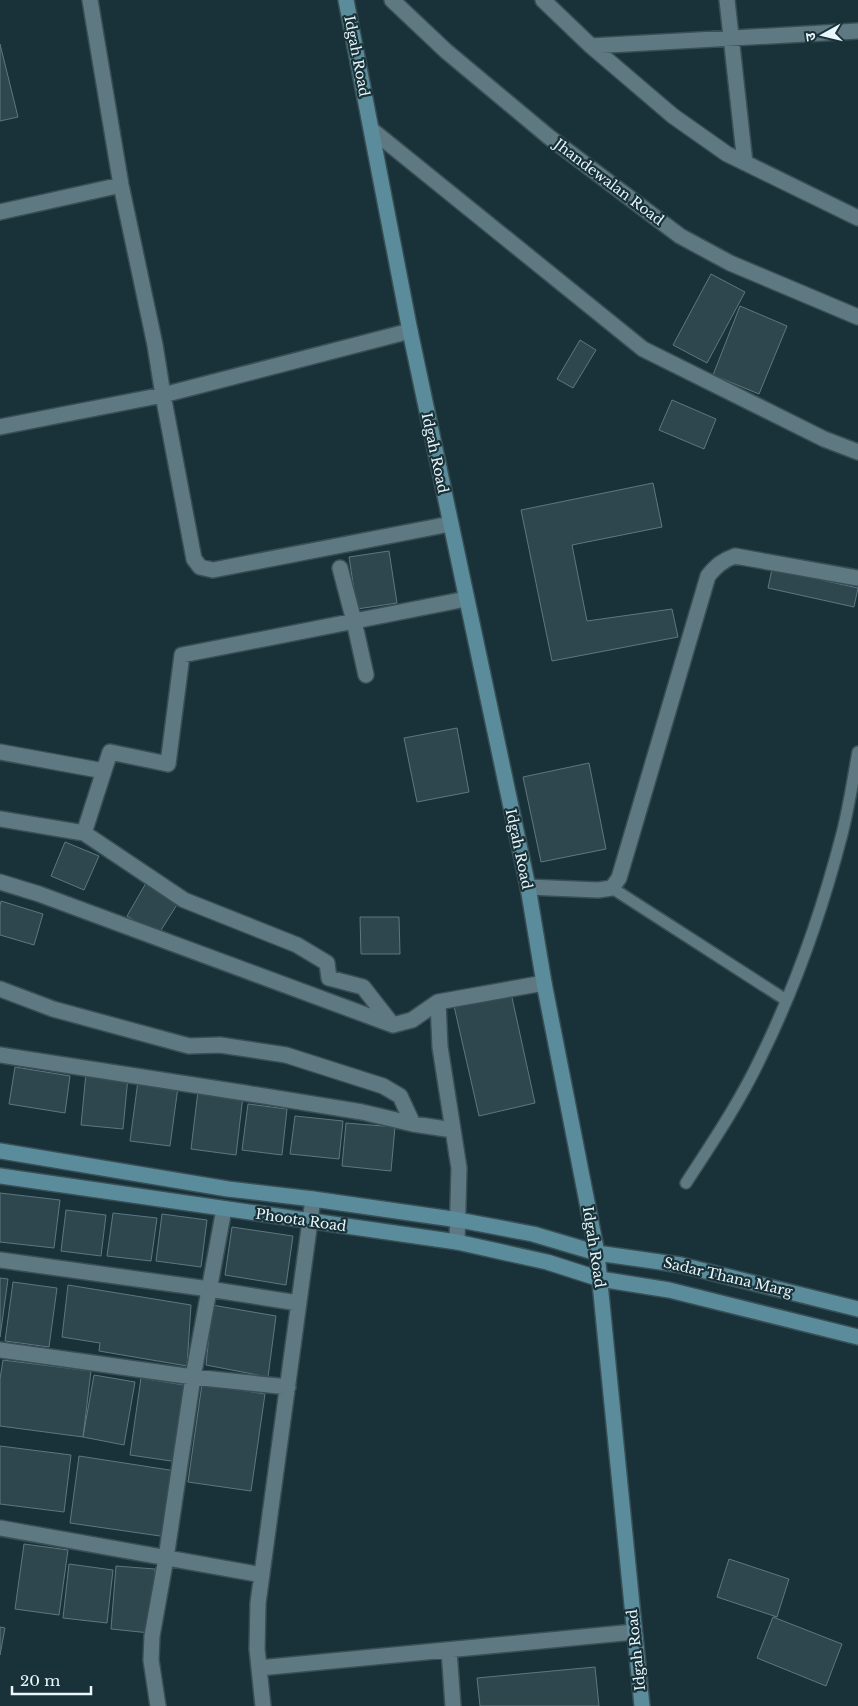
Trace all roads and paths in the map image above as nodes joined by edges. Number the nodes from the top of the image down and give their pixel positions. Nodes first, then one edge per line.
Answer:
1 (90, 0) edge
2 (346, 0) edge
3 (392, 0) edge
4 (542, 0) edge
5 (727, 0) edge
6 (858, 31) edge
7 (731, 38) junction
8 (592, 46) junction
9 (372, 130) junction
10 (745, 163) junction
11 (121, 185) junction
12 (0, 212) edge
13 (858, 218) edge
14 (858, 317) edge
15 (410, 331) junction
16 (163, 395) junction
17 (0, 427) edge
18 (858, 452) edge
19 (450, 524) junction
20 (340, 568) dead end
21 (858, 578) edge
22 (466, 599) junction
23 (354, 621) junction
24 (366, 675) dead end
25 (0, 752) edge
26 (858, 752) edge
27 (104, 771) junction
28 (0, 819) edge
29 (84, 833) junction
30 (0, 882) edge
31 (528, 887) junction
32 (612, 888) junction
33 (544, 983) junction
34 (0, 989) edge
35 (786, 1000) junction
36 (438, 1002) junction
37 (393, 1025) junction
38 (0, 1056) edge
39 (413, 1124) junction
40 (453, 1130) junction
41 (0, 1151) edge
42 (0, 1176) edge
43 (686, 1183) dead end
44 (313, 1199) junction
45 (224, 1209) junction
46 (459, 1220) junction
47 (309, 1222) junction
48 (457, 1242) junction
49 (597, 1252) junction
50 (0, 1260) edge
51 (600, 1279) junction
52 (209, 1289) junction
53 (298, 1303) junction
54 (858, 1308) edge
55 (858, 1337) edge
56 (0, 1350) edge
57 (193, 1377) junction
58 (288, 1387) junction
59 (0, 1528) edge
60 (166, 1558) junction
61 (262, 1575) junction
62 (634, 1632) junction
63 (449, 1650) junction
64 (259, 1668) junction
65 (158, 1706) edge
66 (263, 1706) edge
67 (453, 1706) edge
68 (642, 1706) edge

1 - 11 street
2 - 9 street, Idgah Road
3 - 14 street, Jhandewalan Road
4 - 8 street
5 - 7 street
6 - 7 street
7 - 8 street
7 - 10 street
8 - 10 street
9 - 15 street, Idgah Road
9 - 18 street
10 - 13 street
11 - 12 street
11 - 16 street
15 - 16 street
15 - 19 street, Idgah Road
16 - 17 street
16 - 19 street
19 - 22 street, Idgah Road
20 - 23 street
21 - 32 street
22 - 23 street
22 - 31 street, Idgah Road
23 - 24 street
23 - 27 street
25 - 27 street
26 - 35 lane
27 - 29 street
28 - 29 street
29 - 37 street
30 - 37 street
31 - 32 street
31 - 33 street, Idgah Road
32 - 35 lane
33 - 36 street
33 - 49 street, Idgah Road
34 - 39 street
35 - 43 lane
36 - 37 street
36 - 40 street
38 - 39 street
39 - 40 street
40 - 46 street
41 - 44 street, Phoota Road
42 - 45 street, Phoota Road
44 - 46 street, Phoota Road
44 - 47 street
45 - 47 street, Phoota Road
45 - 52 street
46 - 48 street
46 - 49 street, Phoota Road
47 - 48 street, Phoota Road
47 - 53 street
48 - 51 street, Phoota Road
49 - 51 street, Idgah Road
49 - 54 street, Sadar Thana Marg
50 - 52 street
51 - 55 street, Sadar Thana Marg
51 - 62 street, Idgah Road
52 - 53 street
52 - 57 street
53 - 58 street
56 - 57 street
57 - 58 street
57 - 60 street
58 - 61 street
59 - 60 street
60 - 61 street
60 - 65 street
61 - 64 street
62 - 63 street
62 - 68 street, Idgah Road
63 - 64 street
63 - 67 street
64 - 66 street

